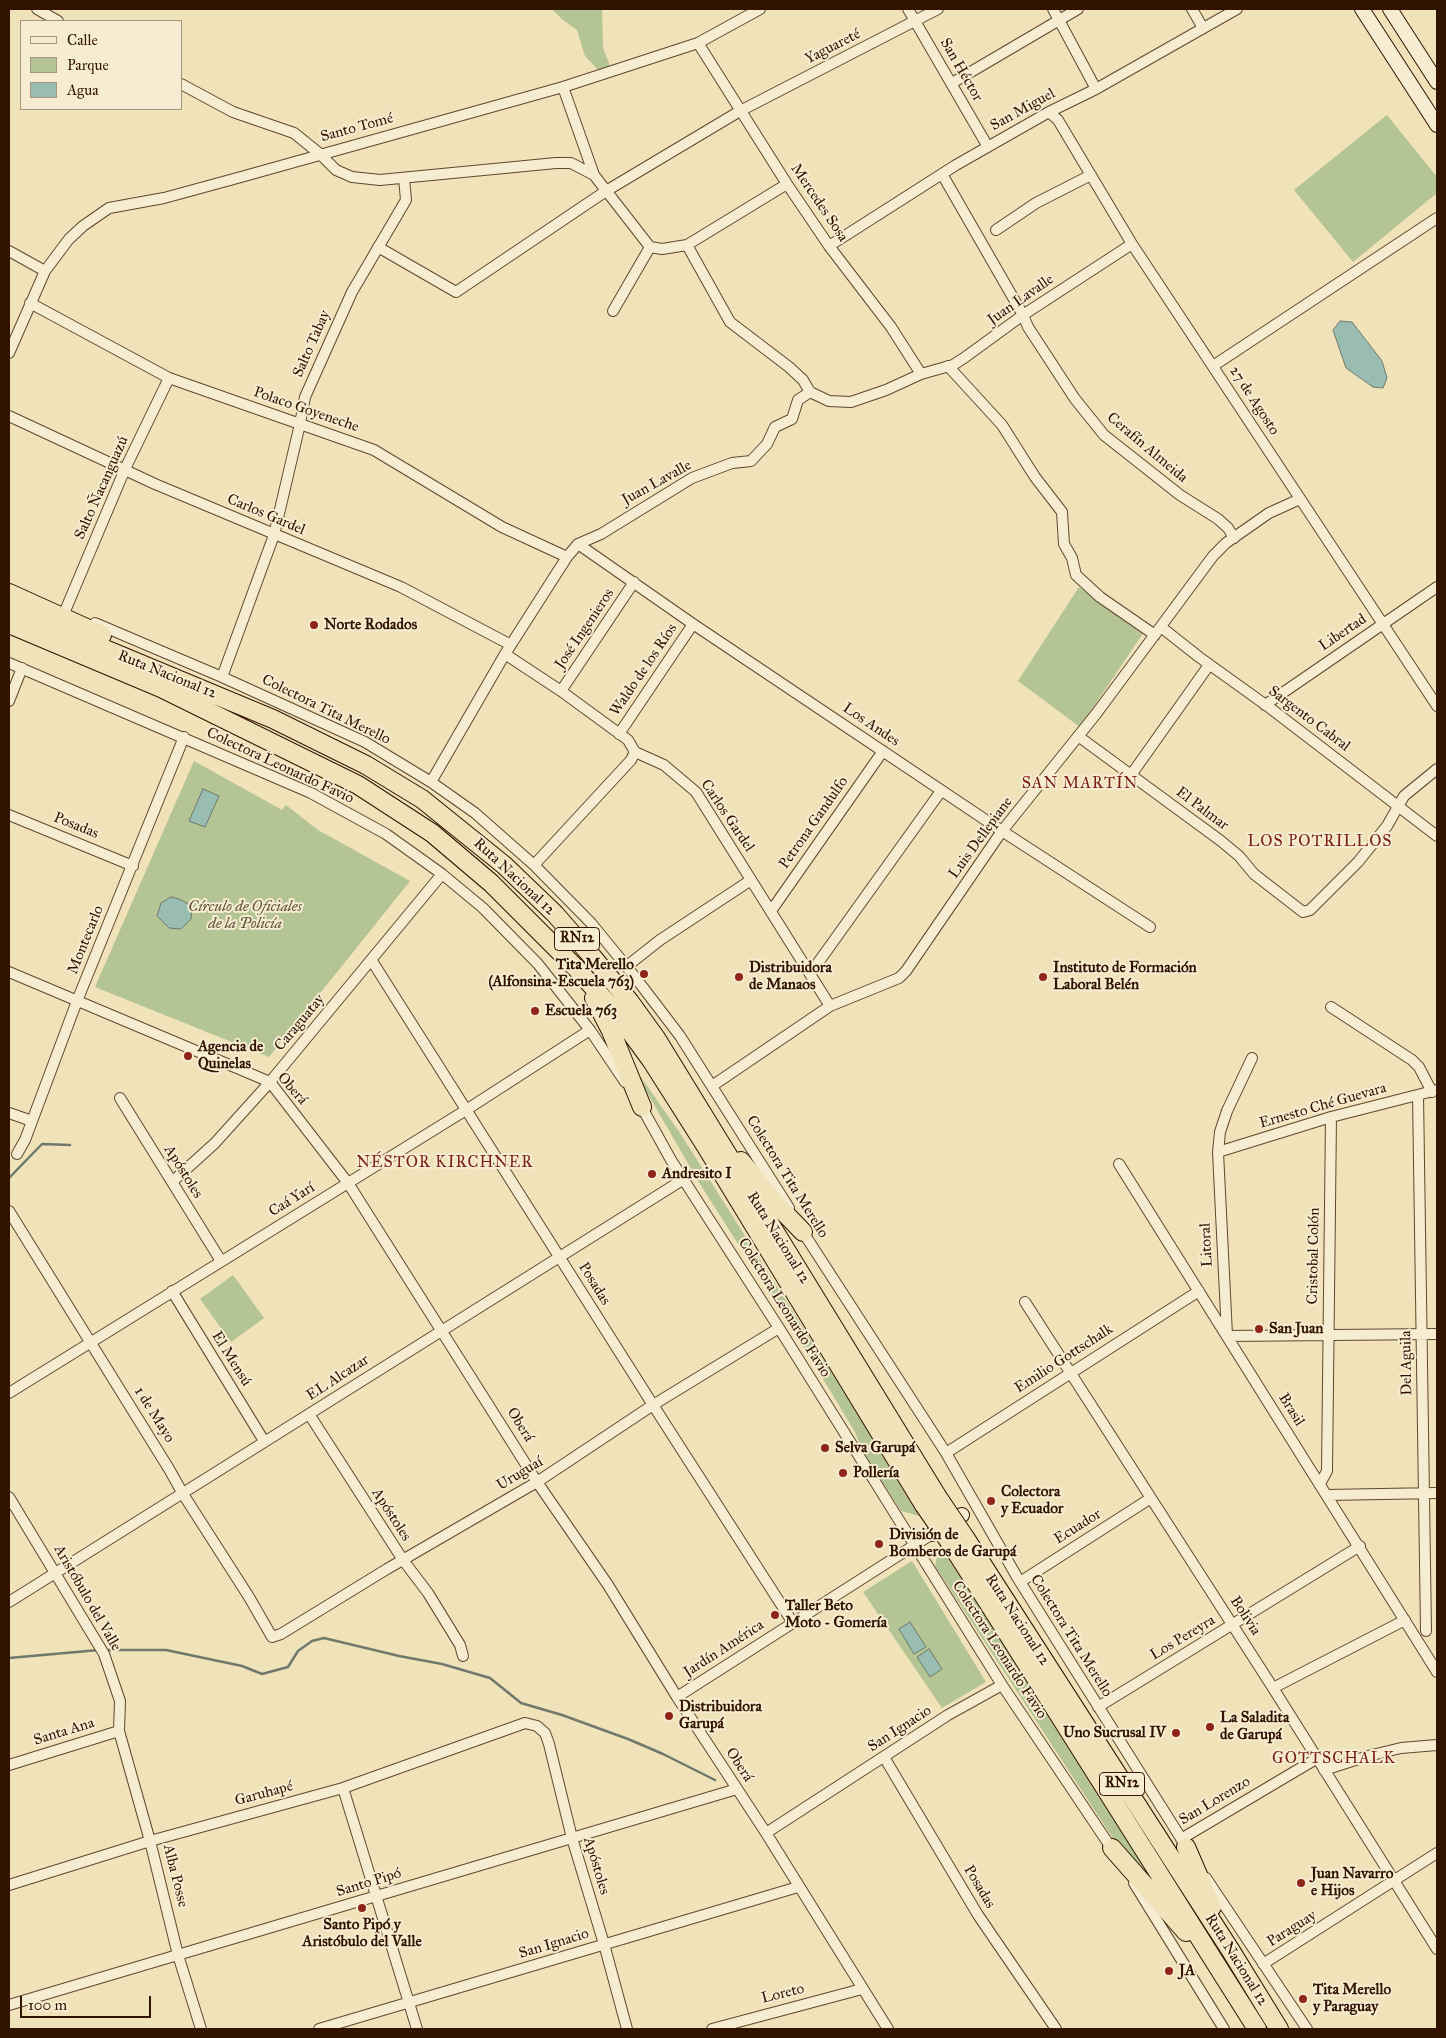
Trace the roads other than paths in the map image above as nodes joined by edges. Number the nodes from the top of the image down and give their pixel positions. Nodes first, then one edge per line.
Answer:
1 (37, 9) edge
2 (760, 9) edge
3 (908, 9) edge
4 (938, 9) edge
5 (1053, 9) edge
6 (1078, 9) edge
7 (1192, 9) edge
8 (1237, 9) edge
9 (1390, 9) edge
10 (1361, 10) edge
11 (56, 20) edge
12 (1059, 20) junction
13 (916, 22) junction
14 (1203, 28) junction
15 (698, 43) junction
16 (1437, 82) edge
17 (952, 83) junction
18 (182, 85) edge
19 (563, 87) junction
20 (1096, 89) junction
21 (740, 111) junction
22 (1049, 112) junction
23 (1437, 125) edge
24 (988, 147) junction
25 (320, 154) junction
26 (942, 174) junction
27 (594, 175) junction
28 (1091, 175) junction
29 (404, 178) junction
30 (787, 184) junction
31 (606, 191) junction
32 (1437, 218) edge
33 (996, 230) dead end
34 (1132, 244) junction
35 (687, 245) junction
36 (650, 246) junction
37 (829, 246) junction
38 (378, 247) junction
39 (9, 251) edge
40 (45, 271) junction
41 (30, 303) junction
42 (613, 311) dead end
43 (1023, 315) junction
44 (9, 353) edge
45 (948, 366) junction
46 (1213, 366) junction
47 (921, 374) junction
48 (169, 378) junction
49 (810, 392) junction
50 (9, 416) edge
51 (300, 424) junction
52 (125, 469) junction
53 (1300, 498) junction
54 (274, 535) junction
55 (1234, 538) junction
56 (578, 544) junction
57 (567, 557) junction
58 (634, 582) junction
59 (1437, 587) edge
60 (9, 588) edge
61 (9, 593) edge
62 (9, 609) edge
63 (65, 611) junction
64 (9, 624) edge
65 (693, 624) junction
66 (1383, 624) junction
67 (1158, 631) junction
68 (9, 632) edge
69 (28, 632) junction
70 (511, 645) junction
71 (505, 654) junction
72 (9, 663) edge
73 (1209, 665) junction
74 (22, 668) junction
75 (222, 677) junction
76 (561, 692) junction
77 (227, 699) junction
78 (9, 701) edge
79 (1265, 705) junction
80 (1437, 706) edge
81 (619, 734) junction
82 (1078, 736) junction
83 (184, 737) junction
84 (883, 751) junction
85 (634, 752) junction
86 (1437, 769) edge
87 (1131, 775) junction
88 (432, 782) junction
89 (941, 791) junction
90 (1398, 805) junction
91 (9, 815) edge
92 (1002, 832) junction
93 (1437, 836) edge
94 (534, 865) junction
95 (133, 866) junction
96 (442, 874) junction
97 (751, 880) junction
98 (771, 911) junction
99 (1150, 927) dead end
100 (372, 960) junction
101 (627, 966) junction
102 (577, 970) junction
103 (9, 972) edge
104 (810, 974) junction
105 (78, 1001) junction
106 (830, 1006) junction
107 (1331, 1008) dead end
108 (590, 1030) junction
109 (1252, 1058) dead end
110 (270, 1082) junction
111 (712, 1086) junction
112 (1435, 1091) edge
113 (1418, 1095) junction
114 (691, 1096) junction
115 (120, 1098) dead end
116 (642, 1107) junction
117 (466, 1110) junction
118 (9, 1113) edge
119 (1331, 1117) junction
120 (32, 1121) junction
121 (1218, 1152) junction
122 (16, 1154) dead end
123 (1119, 1164) dead end
124 (684, 1179) junction
125 (172, 1182) junction
126 (348, 1183) junction
127 (9, 1211) edge
128 (803, 1232) junction
129 (558, 1256) junction
130 (221, 1261) junction
131 (172, 1291) junction
132 (1199, 1291) junction
133 (1025, 1302) dead end
134 (779, 1328) junction
135 (441, 1330) junction
136 (1422, 1334) junction
137 (1437, 1334) edge
138 (1328, 1335) junction
139 (1227, 1336) junction
140 (90, 1342) junction
141 (1070, 1372) junction
142 (9, 1393) edge
143 (653, 1406) junction
144 (309, 1414) junction
145 (264, 1441) junction
146 (946, 1453) junction
147 (537, 1482) junction
148 (1320, 1484) junction
149 (1424, 1493) junction
150 (1437, 1493) edge
151 (183, 1494) junction
152 (1327, 1495) junction
153 (9, 1497) edge
154 (1151, 1498) junction
155 (931, 1500) junction
156 (977, 1506) junction
157 (962, 1515) joint
158 (932, 1534) joint
159 (959, 1543) junction
160 (915, 1546) junction
161 (1360, 1546) junction
162 (403, 1560) junction
163 (55, 1574) junction
164 (1020, 1582) junction
165 (9, 1602) edge
166 (1405, 1620) junction
167 (793, 1623) junction
168 (1233, 1625) junction
169 (1412, 1631) junction
170 (1426, 1631) junction
171 (1437, 1631) edge
172 (272, 1637) joint
173 (463, 1656) dead end
174 (1437, 1672) edge
175 (1002, 1685) junction
176 (1274, 1688) junction
177 (677, 1698) junction
178 (1098, 1707) junction
179 (525, 1723) joint
180 (119, 1726) junction
181 (1437, 1745) edge
182 (884, 1757) junction
183 (1316, 1759) junction
184 (9, 1765) edge
185 (1324, 1770) junction
186 (343, 1788) junction
187 (737, 1789) junction
188 (766, 1833) junction
189 (572, 1838) junction
190 (150, 1841) junction
191 (1184, 1843) junction
192 (1112, 1848) junction
193 (1437, 1854) edge
194 (1396, 1881) junction
195 (9, 1886) edge
196 (798, 1887) junction
197 (377, 1896) junction
198 (604, 1944) junction
199 (1437, 1949) edge
200 (1231, 1951) junction
201 (178, 1955) junction
202 (1263, 1964) junction
203 (1220, 1970) junction
204 (862, 1989) junction
205 (409, 2002) junction
206 (9, 2005) edge
207 (1219, 2028) edge
208 (201, 2029) edge
209 (319, 2029) edge
210 (417, 2029) edge
211 (627, 2029) edge
212 (712, 2029) edge
213 (888, 2029) edge
214 (1056, 2029) edge
215 (1257, 2029) edge
216 (1279, 2029) edge
217 (1307, 2029) edge

1 - 11 street
2 - 15 street, Santo Tomé
3 - 13 street, San Héctor
4 - 13 street, Yaguareté
5 - 12 street
6 - 12 street
7 - 14 street
8 - 14 street, San Miguel
9 - 16 main road
10 - 23 main road
12 - 17 street
12 - 20 street
13 - 17 street, San Héctor
13 - 21 street, Yaguareté
14 - 20 street, San Miguel
15 - 19 street, Santo Tomé
15 - 21 street, Mercedes Sosa
17 - 24 street, San Héctor
18 - 25 street
19 - 25 street, Santo Tomé
19 - 27 street
20 - 22 street, San Miguel
21 - 30 street, Mercedes Sosa
21 - 31 street, Yaguareté
22 - 24 street, San Miguel
22 - 28 street, 27 de Agosto
24 - 26 street, San Miguel
25 - 29 street
25 - 40 street, Santo Tomé
26 - 37 street, San Miguel
26 - 43 street, Cerafín Almeida
27 - 29 street
27 - 31 street
28 - 33 street
28 - 34 street, 27 de Agosto
29 - 38 street, Salto Tabay
30 - 35 street
30 - 37 street, Mercedes Sosa
31 - 36 street
31 - 38 street, Yaguareté
32 - 46 street
34 - 43 street, Juan Lavalle
34 - 46 street, 27 de Agosto
35 - 36 street
35 - 49 street
36 - 42 street
37 - 47 street, Mercedes Sosa
38 - 51 street, Salto Tabay
39 - 40 street
40 - 41 street, Santo Tomé
41 - 44 street, Santo Tomé
41 - 48 street, Polaco Goyeneche
43 - 45 street, Juan Lavalle
43 - 55 street, Cerafín Almeida
45 - 47 street, Juan Lavalle
45 - 67 street
46 - 53 street, 27 de Agosto
47 - 49 street, Juan Lavalle
48 - 51 street, Polaco Goyeneche
48 - 52 street, Salto Ñacanguazú
49 - 56 street, Juan Lavalle
50 - 52 street, Carlos Gardel
51 - 54 street, Salto Tabay
51 - 57 street, Polaco Goyeneche
52 - 54 street, Carlos Gardel
52 - 63 street, Salto Ñacanguazú
53 - 55 street, Luis Dellepiane
53 - 66 street, 27 de Agosto
54 - 70 street, Carlos Gardel
54 - 75 street, Salto Tabay
55 - 67 street, Luis Dellepiane
56 - 57 street, Juan Lavalle
56 - 58 street, Los Andes
57 - 70 street, Juan Lavalle
58 - 65 street, Los Andes
58 - 76 street, José Ingenieros
59 - 66 street, Libertad
60 - 63 street, Colectora Tita Merello
61 - 77 highway
62 - 77 highway, Ruta Nacional 12 / RN12
63 - 75 street, Colectora Tita Merello
64 - 69 highway, Ruta Nacional 12 / RN12
65 - 81 street, Waldo de los Ríos
65 - 84 street, Los Andes
66 - 79 street, Libertad
66 - 80 street, 27 de Agosto
67 - 73 street, Sargento Cabral
67 - 82 street, Luis Dellepiane
68 - 69 highway
69 - 102 highway, Ruta Nacional 12 / RN12
70 - 71 street, Juan Lavalle
71 - 76 street, Carlos Gardel
71 - 88 street, Juan Lavalle
72 - 74 street, Colectora Leonardo Favio
73 - 79 street, Sargento Cabral
73 - 87 street
74 - 78 street
74 - 83 street, Colectora Leonardo Favio
75 - 88 street, Colectora Tita Merello
76 - 81 street, Carlos Gardel
77 - 114 highway, Ruta Nacional 12 / RN12
79 - 90 street, Sargento Cabral
81 - 85 street, Carlos Gardel
82 - 87 street, El Palmar
82 - 92 street, Luis Dellepiane
83 - 95 street, Montecarlo
83 - 96 street, Colectora Leonardo Favio
84 - 89 street, Los Andes
84 - 98 street, Petrona Gandulfo
85 - 94 street
85 - 97 street, Carlos Gardel
86 - 90 street
87 - 90 street, El Palmar
88 - 94 street, Colectora Tita Merello
89 - 92 street, Los Andes
89 - 104 street
90 - 93 street, Sargento Cabral
91 - 95 street, Posadas
92 - 99 street, Los Andes
92 - 106 street, Luis Dellepiane
94 - 101 street, Colectora Tita Merello
95 - 105 street, Montecarlo
96 - 100 street, Caraguatay
96 - 108 street, Colectora Leonardo Favio
97 - 98 street, Carlos Gardel
97 - 101 street
98 - 104 street, Carlos Gardel
100 - 110 street, Caraguatay
100 - 117 street, Posadas
101 - 111 street, Colectora Tita Merello
102 - 116 highway
102 - 155 highway, Ruta Nacional 12 / RN12
103 - 105 street, Oberá
104 - 106 street, Carlos Gardel
105 - 110 street, Oberá
105 - 120 street, Montecarlo
106 - 111 street, Luis Dellepiane
107 - 112 street
108 - 116 street, Colectora Leonardo Favio
108 - 117 street, Caá Yarí
109 - 121 street, Litoral
110 - 125 street, Caraguatay
110 - 126 street, Oberá
111 - 128 street, Colectora Tita Merello
112 - 113 street, Ernesto Ché Guevara
113 - 119 street, Ernesto Ché Guevara
113 - 136 street, Del Aguila
114 - 128 highway
114 - 155 highway, Ruta Nacional 12 / RN12
115 - 125 street, Apóstoles
116 - 124 street, Colectora Leonardo Favio
117 - 126 street, Caá Yarí
117 - 129 street, Posadas
118 - 120 street
119 - 121 street, Ernesto Ché Guevara
119 - 138 street, Cristobal Colón
120 - 122 street, Montecarlo
121 - 139 street, Litoral
123 - 132 street, Brasil
124 - 129 street, EL Alcazar
124 - 134 street, Colectora Leonardo Favio
125 - 130 street, Apóstoles
126 - 130 street, Caá Yarí
126 - 135 street, Oberá
127 - 140 street, 1 de Mayo
128 - 146 street, Colectora Tita Merello
129 - 135 street, EL Alcazar
129 - 143 street, Posadas
130 - 131 street, Caá Yarí
131 - 140 street, Caá Yarí
131 - 145 street, El Mensú
132 - 139 street, Brasil
132 - 141 street, Emilio Gottschalk
133 - 141 street, Bolivia
134 - 143 street, Uruguaí
134 - 160 street, Colectora Leonardo Favio
135 - 144 street, EL Alcazar
135 - 147 street, Oberá
136 - 137 street
136 - 138 street
136 - 149 street, Del Aguila
138 - 139 street
138 - 148 street, Cristobal Colón
139 - 148 street, Brasil
140 - 142 street, Caá Yarí
140 - 151 street, 1 de Mayo
141 - 146 street, Emilio Gottschalk
141 - 154 street, Bolivia
143 - 147 street, Uruguaí
143 - 167 street, Posadas
144 - 145 street, EL Alcazar
144 - 162 street, Apóstoles
145 - 151 street, EL Alcazar
146 - 156 street, Colectora Tita Merello
147 - 162 street, Uruguaí
147 - 177 street, Oberá
148 - 152 street, Brasil
149 - 150 street
149 - 152 street
149 - 170 street, Del Aguila
151 - 163 street, EL Alcazar
151 - 172 street, 1 de Mayo
152 - 161 street, Brasil
153 - 163 street, Aristóbulo del Valle
154 - 164 street, Ecuador
154 - 168 street, Bolivia
155 - 159 highway, Ruta Nacional 12 / RN12, bridge
156 - 157 street
156 - 164 street, Colectora Tita Merello
157 - 158 main road
158 - 160 street, Jardín América
159 - 200 highway, Ruta Nacional 12 / RN12
159 - 203 highway, Ruta Nacional 12 / RN12
160 - 167 street, Jardín América
160 - 175 street, Colectora Leonardo Favio
161 - 166 street, Brasil
161 - 168 street, Los Pereyra
162 - 172 street, Uruguaí
162 - 173 street, Apóstoles
163 - 165 street, EL Alcazar
163 - 180 street, Aristóbulo del Valle
164 - 178 street, Colectora Tita Merello
166 - 169 street, Brasil
166 - 176 street
167 - 177 street, Jardín América
168 - 176 street, Bolivia
168 - 178 street, Los Pereyra
169 - 170 street
169 - 174 street, Brasil
170 - 171 street
175 - 182 street, San Ignacio
175 - 192 street, Colectora Leonardo Favio
176 - 183 street, Bolivia
177 - 187 street, Oberá
178 - 191 street, Colectora Tita Merello
179 - 186 street, Garuhapé
179 - 189 street, Apóstoles
180 - 184 street, Santa Ana
180 - 190 street, Alba Posse
181 - 185 street
182 - 188 street, San Ignacio
182 - 214 street, Posadas
183 - 185 street, Bolivia
183 - 191 street, San Lorenzo
185 - 194 street, Bolivia
186 - 190 street, Garuhapé
186 - 197 street
187 - 188 street, Oberá
187 - 189 street, Santo Pipó
188 - 196 street, Oberá
189 - 197 street, Santo Pipó
189 - 198 street, Apóstoles
190 - 195 street, Garuhapé
190 - 201 street, Alba Posse
191 - 200 highway
191 - 202 street, Colectora Tita Merello
192 - 203 highway
192 - 207 street, Colectora Leonardo Favio
193 - 194 street, Paraguay
194 - 199 street, Bolivia
194 - 202 street, Paraguay
196 - 198 street, San Ignacio
196 - 204 street, Oberá
197 - 201 street, Santo Pipó
197 - 205 street
198 - 205 street, San Ignacio
198 - 211 street, Apóstoles
200 - 216 highway, Ruta Nacional 12 / RN12
201 - 206 street, Santo Pipó
201 - 208 street, Alba Posse
202 - 217 street, Colectora Tita Merello
203 - 215 highway, Ruta Nacional 12 / RN12
204 - 212 street, Loreto
204 - 213 street, Oberá
205 - 209 street, San Ignacio
205 - 210 street

